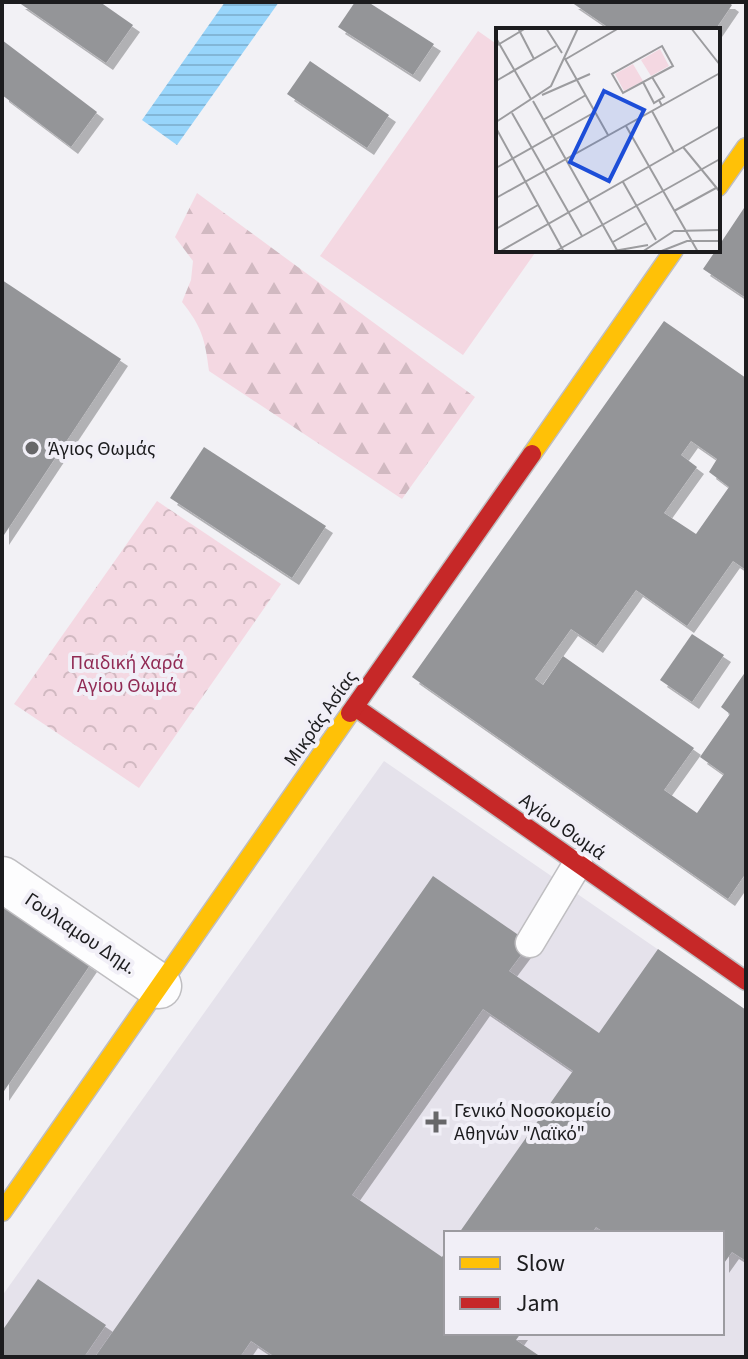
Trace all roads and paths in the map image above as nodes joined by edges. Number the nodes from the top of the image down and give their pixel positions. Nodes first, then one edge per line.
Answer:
1 (746, 147) edge
2 (720, 184) edge
3 (673, 252) edge
4 (355, 707) junction
5 (578, 863) junction
6 (2, 879) edge
7 (530, 943) dead end
8 (741, 966) edge
9 (159, 986) junction
10 (2, 1212) edge

1 - 2 street
3 - 4 street, Μικράς Ασίας
4 - 5 street, Αγίου Θωμά
4 - 9 street, Μικράς Ασίας
5 - 7 lane
5 - 8 street, Αγίου Θωμά
6 - 9 street, Γουλιαμου Δημ.
9 - 10 street, Μικράς Ασίας

